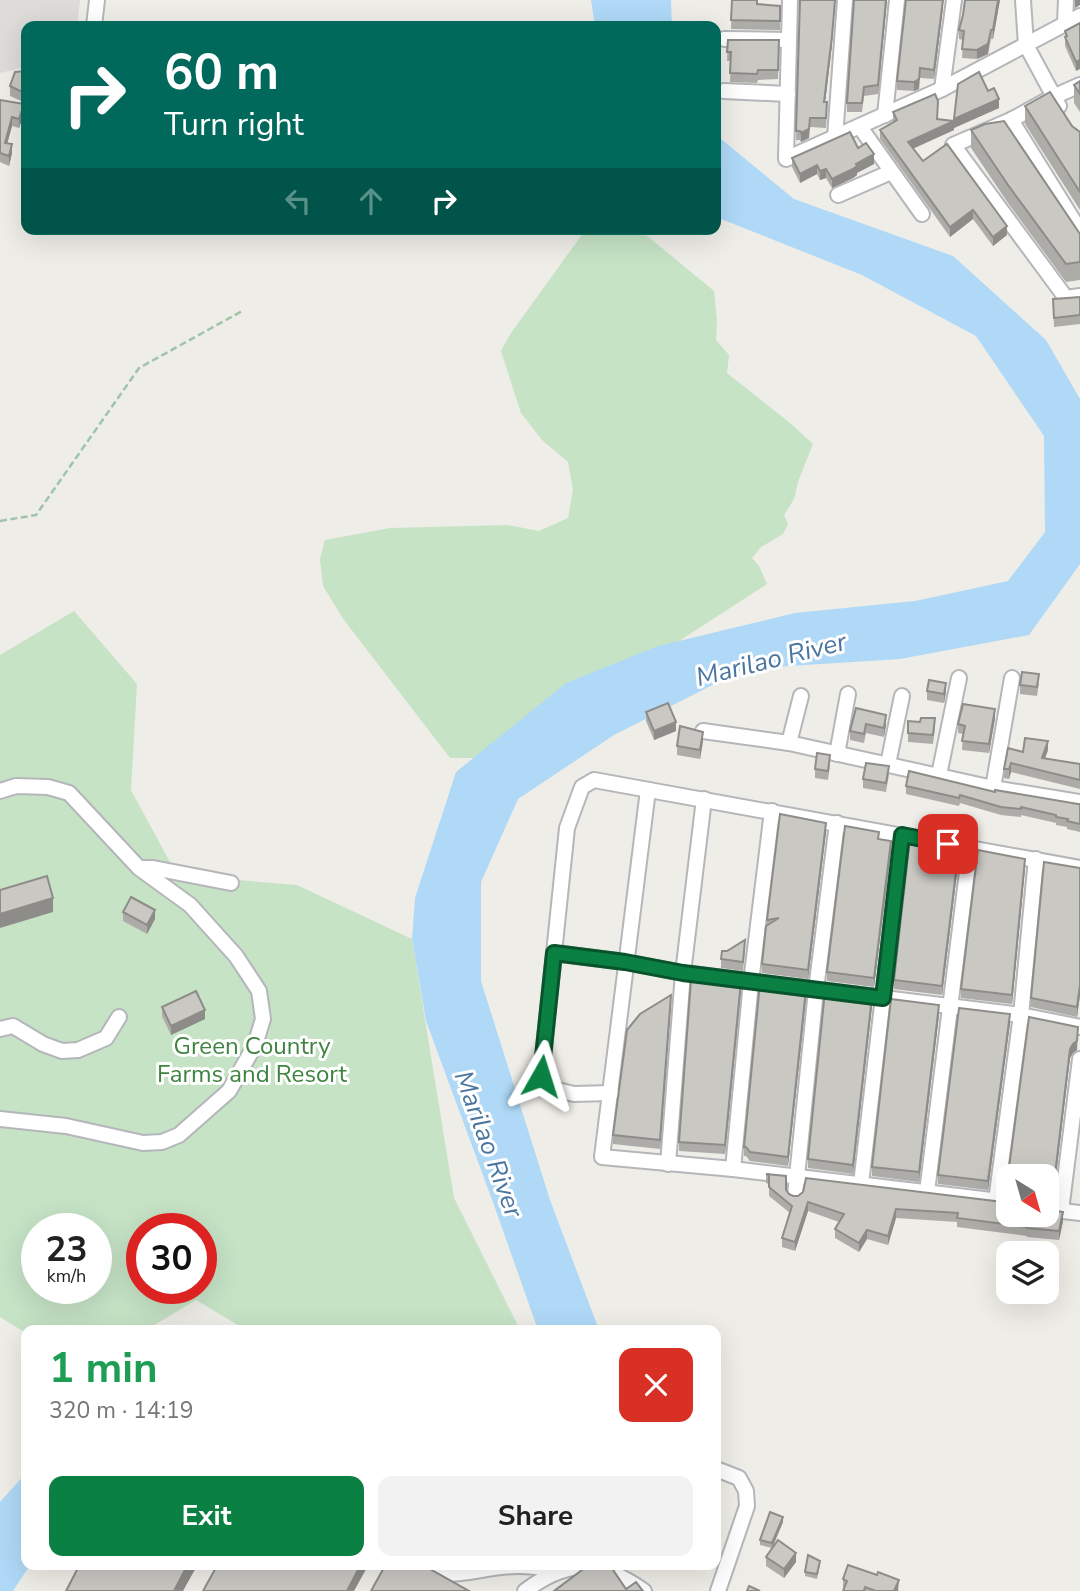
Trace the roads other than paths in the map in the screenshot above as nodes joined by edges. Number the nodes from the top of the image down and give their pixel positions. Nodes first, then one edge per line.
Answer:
1 (97, 0) edge
2 (790, 0) edge
3 (845, 0) edge
4 (897, 0) edge
5 (954, 0) edge
6 (1023, 0) edge
7 (1066, 0) edge
8 (1080, 16) edge
9 (95, 21) edge
10 (1065, 23) junction
11 (724, 39) dead end
12 (789, 40) junction
13 (1026, 45) junction
14 (1080, 86) edge
15 (942, 89) junction
16 (724, 91) dead end
17 (788, 94) junction
18 (1053, 97) junction
19 (885, 115) junction
20 (1067, 118) edge
21 (1011, 120) junction
22 (860, 127) junction
23 (835, 138) junction
24 (891, 172) junction
25 (838, 195) dead end
26 (922, 215) dead end
27 (1080, 231) edge
28 (1080, 296) edge
29 (959, 678) dead end
30 (1012, 678) dead end
31 (848, 694) dead end
32 (801, 696) dead end
33 (902, 696) dead end
34 (703, 731) edge
35 (789, 744) junction
36 (837, 754) junction
37 (888, 764) junction
38 (939, 775) junction
39 (993, 788) junction
40 (648, 790) junction
41 (0, 791) edge
42 (704, 799) junction
43 (1080, 802) edge
44 (772, 811) junction
45 (837, 823) junction
46 (902, 835) junction
47 (970, 848) junction
48 (1036, 859) junction
49 (139, 867) junction
50 (1080, 868) edge
51 (231, 883) dead end
52 (554, 953) junction
53 (625, 962) junction
54 (683, 973) junction
55 (751, 982) junction
56 (816, 990) junction
57 (883, 998) junction
58 (950, 1006) junction
59 (1021, 1015) junction
60 (119, 1017) dead end
61 (1080, 1027) edge
62 (0, 1028) edge
63 (1080, 1059) edge
64 (611, 1093) junction
65 (0, 1119) edge
66 (668, 1164) junction
67 (1006, 1164) edge
68 (733, 1169) junction
69 (797, 1177) junction
70 (1059, 1181) edge
71 (861, 1185) junction
72 (927, 1192) junction
73 (795, 1196) edge
74 (996, 1200) edge
75 (1059, 1211) edge
76 (1080, 1213) edge
77 (721, 1471) edge
78 (721, 1563) edge
79 (416, 1570) edge
80 (483, 1570) edge
81 (561, 1570) edge
82 (602, 1570) edge
83 (719, 1570) edge
84 (526, 1591) edge
85 (644, 1591) edge
86 (718, 1591) edge

1 - 9 street
2 - 12 street
3 - 23 street
4 - 19 street
5 - 15 street
6 - 13 street
7 - 10 street
8 - 10 street
10 - 13 street
11 - 12 street
12 - 17 street
13 - 15 street
13 - 18 street
14 - 18 street
15 - 19 street
16 - 17 street
17 - 23 street
18 - 20 street
18 - 21 street
19 - 22 street
21 - 27 street
21 - 28 street
22 - 23 street
22 - 24 street
24 - 25 street
24 - 26 street
29 - 38 street
30 - 39 street
31 - 36 street
32 - 35 street
33 - 37 street
34 - 35 street
35 - 36 street
36 - 37 street
37 - 38 street
38 - 39 street
39 - 43 street
40 - 42 street
40 - 52 street
40 - 53 street
41 - 49 street
42 - 44 street
42 - 54 street
44 - 45 street
44 - 55 street
45 - 46 street
45 - 56 street
46 - 47 street
46 - 57 street
47 - 48 street
47 - 58 street
48 - 50 street
48 - 59 street
49 - 51 street
49 - 65 street
52 - 53 street
52 - 64 street
53 - 54 street
53 - 64 street
54 - 55 street
54 - 66 street
55 - 56 street
55 - 68 street
56 - 57 street
56 - 69 street
57 - 58 street
57 - 71 street
58 - 59 street
58 - 72 street
59 - 61 street
59 - 67 street
60 - 62 street
63 - 70 street
64 - 66 street
66 - 68 street
68 - 69 street
69 - 71 street
69 - 73 street
71 - 72 street
72 - 74 street
75 - 76 street
77 - 78 street
79 - 80 street
81 - 84 street
82 - 85 street
83 - 86 street

